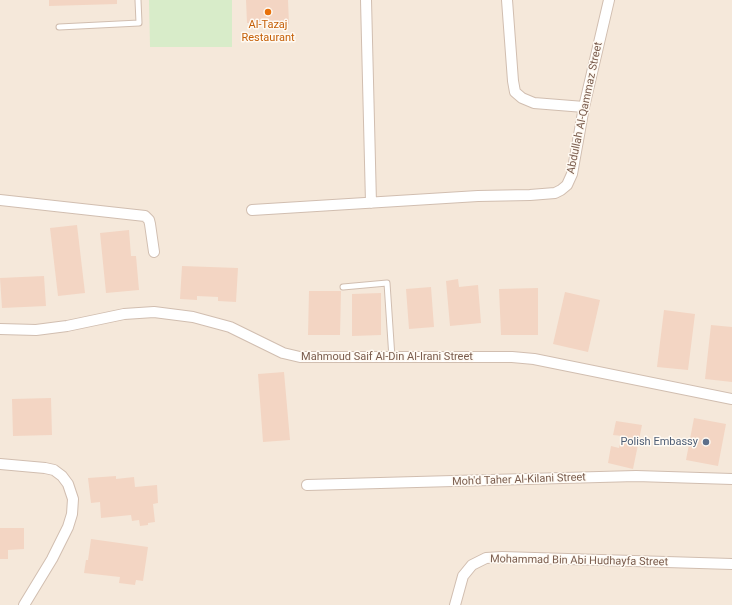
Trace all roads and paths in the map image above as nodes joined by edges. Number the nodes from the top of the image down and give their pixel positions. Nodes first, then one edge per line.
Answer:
1 (138, 0) edge
2 (366, 0) edge
3 (507, 0) edge
4 (609, 0) edge
5 (58, 27) dead end
6 (584, 107) junction
7 (0, 200) edge
8 (371, 203) junction
9 (252, 210) dead end
10 (154, 252) dead end
11 (343, 287) dead end
12 (0, 328) edge
13 (392, 358) junction
14 (732, 399) edge
15 (0, 464) edge
16 (732, 479) edge
17 (307, 485) dead end
18 (732, 564) edge
19 (24, 605) edge
20 (455, 605) edge

1 - 5 lane
2 - 8 street
3 - 6 street
4 - 6 street, Abdullah Al-Qammaz Street
6 - 8 street, Abdullah Al-Qammaz Street
7 - 10 street
8 - 9 street, Abdullah Al-Qammaz Street
11 - 13 lane
12 - 13 street, Mahmoud Saif Al-Din Al-Irani Street
13 - 14 street, Mahmoud Saif Al-Din Al-Irani Street
15 - 19 street
16 - 17 street, Moh'd Taher Al-Kilani Street
18 - 20 street, Mohammad Bin Abi Hudhayfa Street

